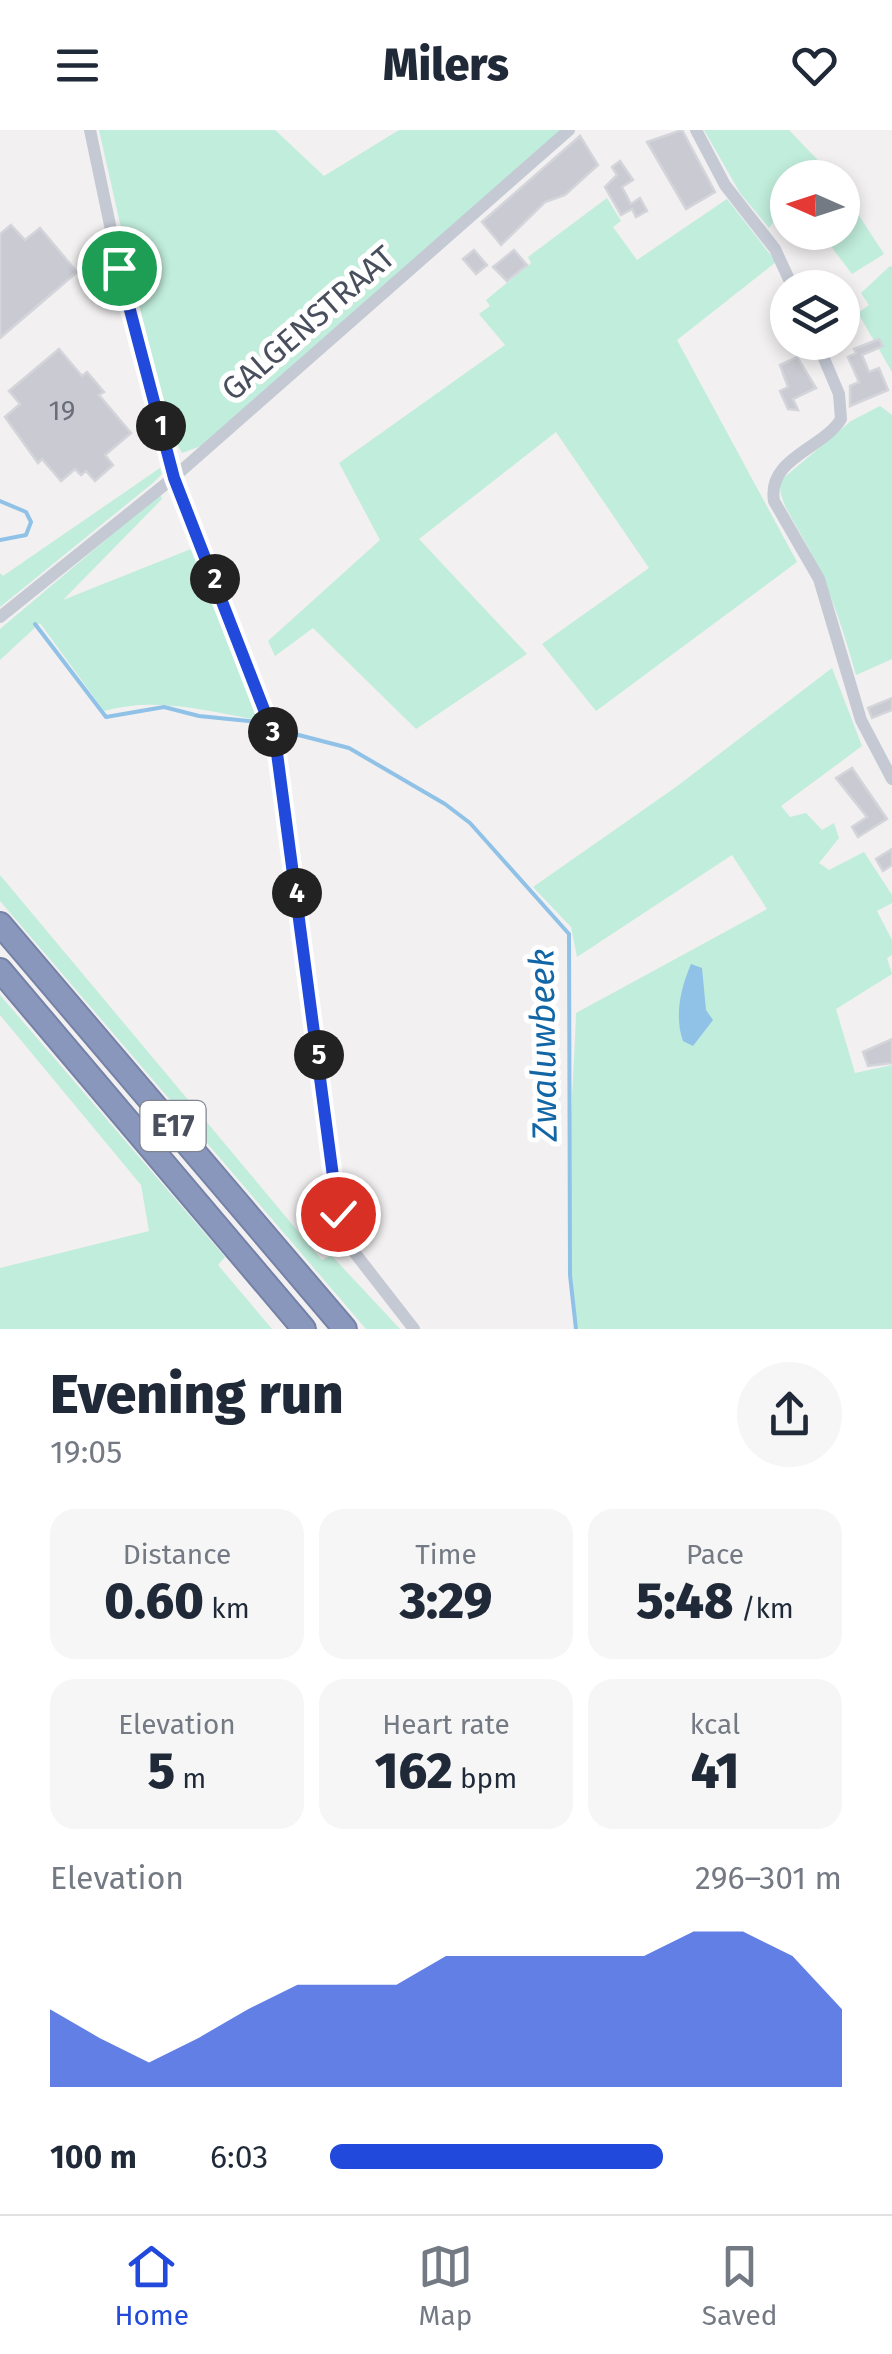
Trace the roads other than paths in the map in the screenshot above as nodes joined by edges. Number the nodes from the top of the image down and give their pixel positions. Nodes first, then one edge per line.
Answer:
1 (90, 130) edge
2 (569, 130) edge
3 (696, 130) edge
4 (785, 270) edge
5 (826, 360) edge
6 (174, 478) junction
7 (0, 617) edge
8 (892, 780) edge
9 (0, 924) edge
10 (0, 970) edge
11 (304, 1329) edge
12 (344, 1329) edge
13 (414, 1329) edge

1 - 6 street
2 - 6 street, GALGENSTRAAT
3 - 4 street
5 - 8 street
6 - 7 street, GALGENSTRAAT
6 - 13 street
9 - 12 highway, E17
10 - 11 highway, E17

